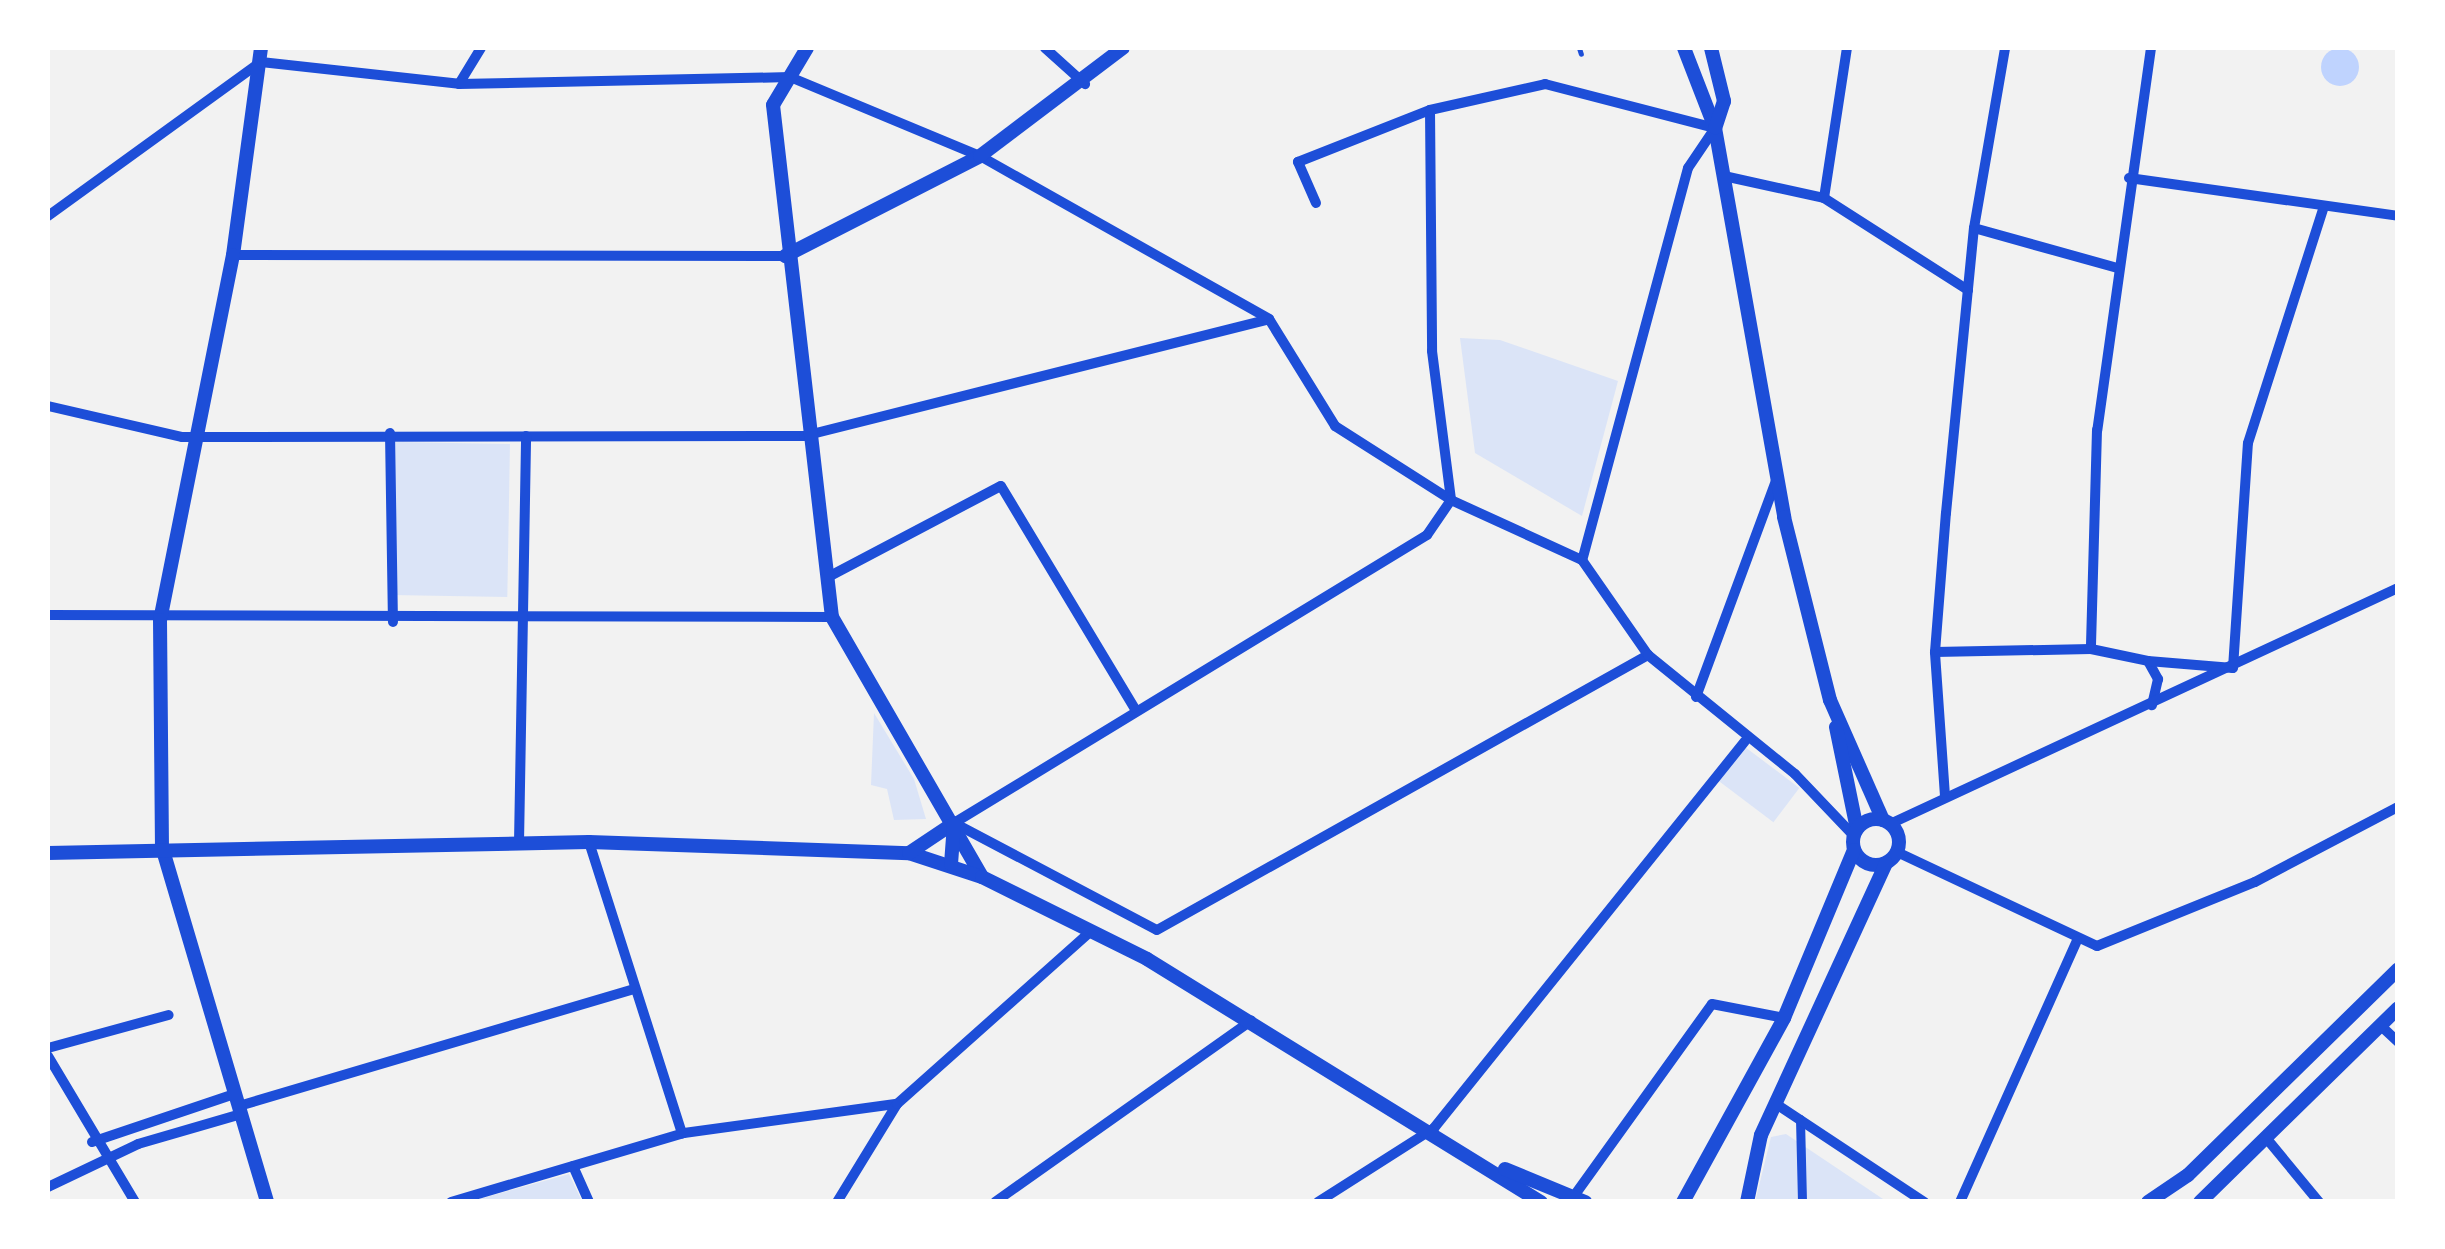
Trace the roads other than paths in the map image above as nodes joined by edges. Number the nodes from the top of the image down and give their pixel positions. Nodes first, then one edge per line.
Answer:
1 (481, 48) edge
2 (807, 48) edge
3 (1046, 48) edge
4 (1123, 48) edge
5 (1684, 48) edge
6 (1711, 48) edge
7 (1848, 48) edge
8 (2005, 48) edge
9 (2151, 48) edge
10 (261, 55) edge
11 (790, 77) junction
12 (459, 84) junction
13 (1086, 84) junction
14 (1430, 110) junction
15 (1715, 128) junction
16 (980, 156) junction
17 (1724, 176) junction
18 (2128, 178) junction
19 (1824, 198) junction
20 (1316, 203) dead end
21 (2323, 208) junction
22 (48, 216) edge
23 (2398, 216) edge
24 (1974, 228) junction
25 (233, 255) junction
26 (785, 256) junction
27 (2118, 268) junction
28 (1968, 290) junction
29 (1269, 319) junction
30 (48, 406) edge
31 (390, 433) junction
32 (526, 436) junction
33 (804, 436) junction
34 (195, 437) junction
35 (1777, 478) junction
36 (1451, 500) junction
37 (1582, 560) junction
38 (830, 576) junction
39 (2398, 588) edge
40 (524, 614) junction
41 (48, 615) edge
42 (832, 618) junction
43 (160, 620) junction
44 (393, 622) junction
45 (2091, 649) junction
46 (1934, 652) junction
47 (1648, 654) junction
48 (2148, 661) junction
49 (2233, 668) junction
50 (1696, 697) junction
51 (2152, 706) junction
52 (1134, 707) junction
53 (1835, 716) junction
54 (1745, 741) junction
55 (1944, 796) junction
56 (2398, 808) edge
57 (1887, 822) junction
58 (954, 823) junction
59 (1855, 838) junction
60 (589, 842) junction
61 (520, 843) junction
62 (162, 847) junction
63 (48, 853) edge
64 (908, 853) junction
65 (1892, 858) junction
66 (951, 864) junction
67 (982, 877) junction
68 (1091, 931) junction
69 (2077, 941) junction
70 (2398, 969) edge
71 (636, 989) junction
72 (2398, 1008) edge
73 (169, 1015) dead end
74 (1784, 1018) junction
75 (1252, 1021) junction
76 (2380, 1025) junction
77 (2398, 1042) edge
78 (48, 1048) edge
79 (48, 1056) edge
80 (897, 1104) junction
81 (1776, 1104) junction
82 (238, 1105) junction
83 (1800, 1119) junction
84 (1434, 1128) junction
85 (682, 1134) junction
86 (2267, 1139) junction
87 (92, 1142) junction
88 (106, 1164) junction
89 (573, 1166) junction
90 (1494, 1166) junction
91 (48, 1187) edge
92 (1579, 1199) edge
93 (135, 1202) edge
94 (267, 1202) edge
95 (451, 1202) edge
96 (589, 1202) edge
97 (837, 1202) edge
98 (995, 1202) edge
99 (1318, 1202) edge
100 (1542, 1202) edge
101 (1683, 1202) edge
102 (1746, 1202) edge
103 (1802, 1202) edge
104 (1924, 1202) edge
105 (1960, 1202) edge
106 (2148, 1202) edge
107 (2200, 1202) edge
108 (2319, 1202) edge

1 - 12 street
2 - 11 street
3 - 13 street
4 - 13 street
5 - 15 street
6 - 15 street
7 - 19 street
8 - 24 street
9 - 18 street
10 - 12 street
10 - 22 street
10 - 25 street
11 - 12 street
11 - 16 street
11 - 26 street
13 - 16 street
14 - 15 street
14 - 20 street
14 - 36 street
15 - 17 street
15 - 37 street
16 - 26 street
16 - 29 street
17 - 19 street
17 - 35 street
18 - 21 street
18 - 27 street
19 - 28 street
21 - 23 street
21 - 49 street
24 - 27 street
24 - 28 street
25 - 26 street
25 - 34 street
26 - 33 street
27 - 45 street
28 - 46 street
29 - 33 street
29 - 36 street
30 - 34 street
31 - 32 street
31 - 34 street
31 - 44 street
32 - 33 street
32 - 40 street
33 - 38 street
34 - 43 street
35 - 50 street
35 - 53 street
36 - 37 street
36 - 52 street
37 - 47 street
38 - 42 street
38 - 52 street
39 - 49 street
40 - 42 street
40 - 44 street
40 - 61 street
41 - 43 street
42 - 58 street
43 - 44 street
43 - 62 street
45 - 46 street
45 - 48 street
46 - 55 street
47 - 50 street
47 - 58 street
48 - 49 street
48 - 51 street
49 - 51 street
50 - 54 street
51 - 55 street
52 - 58 street
53 - 57 street
53 - 59 street
54 - 59 street
54 - 84 street
55 - 57 street
56 - 69 street
57 - 59 street
57 - 65 street
58 - 64 street
58 - 66 street
58 - 67 street
59 - 65 street
59 - 74 street
60 - 61 street
60 - 64 street
60 - 71 street
61 - 62 street
62 - 63 street
62 - 82 street
64 - 66 street
65 - 69 street
65 - 81 street
66 - 67 street
67 - 68 street
68 - 75 street
68 - 80 street
69 - 105 street
70 - 106 street
71 - 82 street
71 - 85 street
72 - 76 street
73 - 78 street
74 - 92 street
74 - 101 street
75 - 84 street
75 - 98 street
76 - 77 street
76 - 86 street
79 - 87 street
80 - 85 street
80 - 97 street
81 - 83 street
81 - 102 street
82 - 87 street
82 - 88 street
82 - 94 street
83 - 103 street
83 - 104 street
84 - 90 street
84 - 99 street
85 - 89 street
86 - 107 street
86 - 108 street
87 - 88 street
88 - 91 street
88 - 93 street
89 - 95 street
89 - 96 street
90 - 92 street
90 - 100 street

